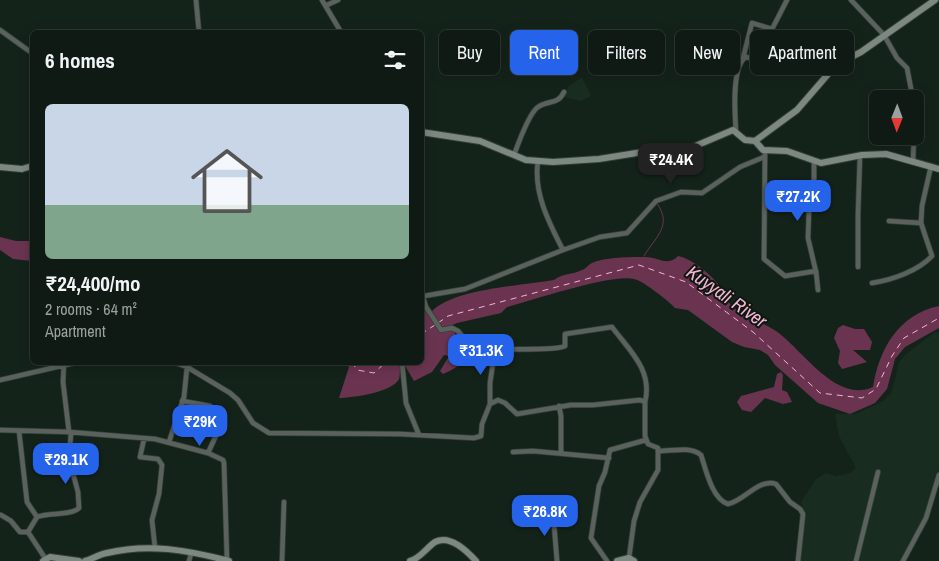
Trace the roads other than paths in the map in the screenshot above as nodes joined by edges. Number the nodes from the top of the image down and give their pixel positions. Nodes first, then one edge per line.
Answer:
1 (196, 0) edge
2 (322, 0) edge
3 (338, 0) edge
4 (787, 0) edge
5 (851, 0) edge
6 (935, 0) edge
7 (327, 5) junction
8 (772, 29) junction
9 (0, 30) edge
10 (198, 30) edge
11 (340, 30) edge
12 (884, 35) junction
13 (30, 52) edge
14 (743, 58) junction
15 (911, 90) edge
16 (564, 92) dead end
17 (424, 132) edge
18 (736, 132) junction
19 (755, 141) junction
20 (913, 145) edge
21 (765, 154) junction
22 (514, 155) junction
23 (860, 155) junction
24 (538, 161) junction
25 (814, 161) junction
26 (912, 161) junction
27 (931, 166) junction
28 (0, 167) edge
29 (30, 167) edge
30 (939, 169) edge
31 (889, 220) dead end
32 (921, 223) junction
33 (562, 250) junction
34 (858, 267) dead end
35 (816, 271) junction
36 (818, 281) dead end
37 (872, 284) dead end
38 (818, 290) dead end
39 (424, 296) joint
40 (495, 350) junction
41 (56, 365) edge
42 (64, 365) edge
43 (181, 365) edge
44 (402, 365) edge
45 (187, 367) junction
46 (0, 380) edge
47 (182, 401) junction
48 (645, 402) junction
49 (490, 404) junction
50 (559, 406) junction
51 (0, 430) edge
52 (19, 431) junction
53 (70, 432) junction
54 (419, 435) junction
55 (144, 439) junction
56 (646, 440) junction
57 (169, 442) junction
58 (659, 451) junction
59 (513, 452) dead end
60 (208, 453) junction
61 (561, 454) junction
62 (609, 458) junction
63 (878, 472) dead end
64 (939, 475) edge
65 (284, 502) dead end
66 (553, 512) dead end
67 (1, 515) dead end
68 (37, 517) junction
69 (28, 532) junction
70 (155, 548) junction
71 (191, 554) junction
72 (422, 558) edge
73 (44, 560) edge
74 (632, 560) edge
75 (79, 561) edge
76 (86, 561) edge
77 (189, 561) edge
78 (228, 561) edge
79 (282, 561) edge
80 (410, 561) edge
81 (476, 561) edge
82 (557, 561) edge
83 (607, 561) edge
84 (617, 561) edge
85 (798, 561) edge
86 (856, 561) edge
87 (903, 561) edge

1 - 10 street
2 - 7 street
3 - 7 street
4 - 8 street
5 - 12 street
6 - 12 main road
7 - 11 street
8 - 14 street
8 - 14 street
9 - 13 street
12 - 15 street
12 - 19 main road
14 - 18 street
16 - 22 street
17 - 22 main road
18 - 19 main road
18 - 24 main road
19 - 21 main road
20 - 26 street
21 - 25 main road
21 - 33 street
21 - 35 street
22 - 24 main road
23 - 25 main road
23 - 26 main road
23 - 34 street
24 - 33 street
25 - 35 street
26 - 27 main road
27 - 30 main road
27 - 32 street
28 - 29 main road
31 - 32 street
32 - 37 street
33 - 39 street
35 - 36 street
35 - 38 street
39 - 40 street
40 - 48 street
40 - 49 street
41 - 46 street
42 - 53 street
43 - 45 street
44 - 54 street
45 - 47 street
45 - 54 street
47 - 57 street
47 - 60 street
48 - 50 street
48 - 56 street
49 - 50 street
49 - 54 street
50 - 61 street
51 - 52 street
52 - 53 street
52 - 68 street
53 - 55 street
53 - 68 street
55 - 57 street
55 - 70 street
56 - 58 street
56 - 62 street
57 - 60 street
58 - 74 street
58 - 85 street
59 - 61 street
60 - 78 street
61 - 62 street
62 - 83 street
63 - 86 street
64 - 87 street
65 - 79 street
66 - 82 street
67 - 69 street
68 - 69 street
69 - 73 street
70 - 71 main road
70 - 76 main road
71 - 77 street
71 - 78 main road
72 - 80 main road
72 - 81 main road
73 - 75 main road
74 - 84 main road

